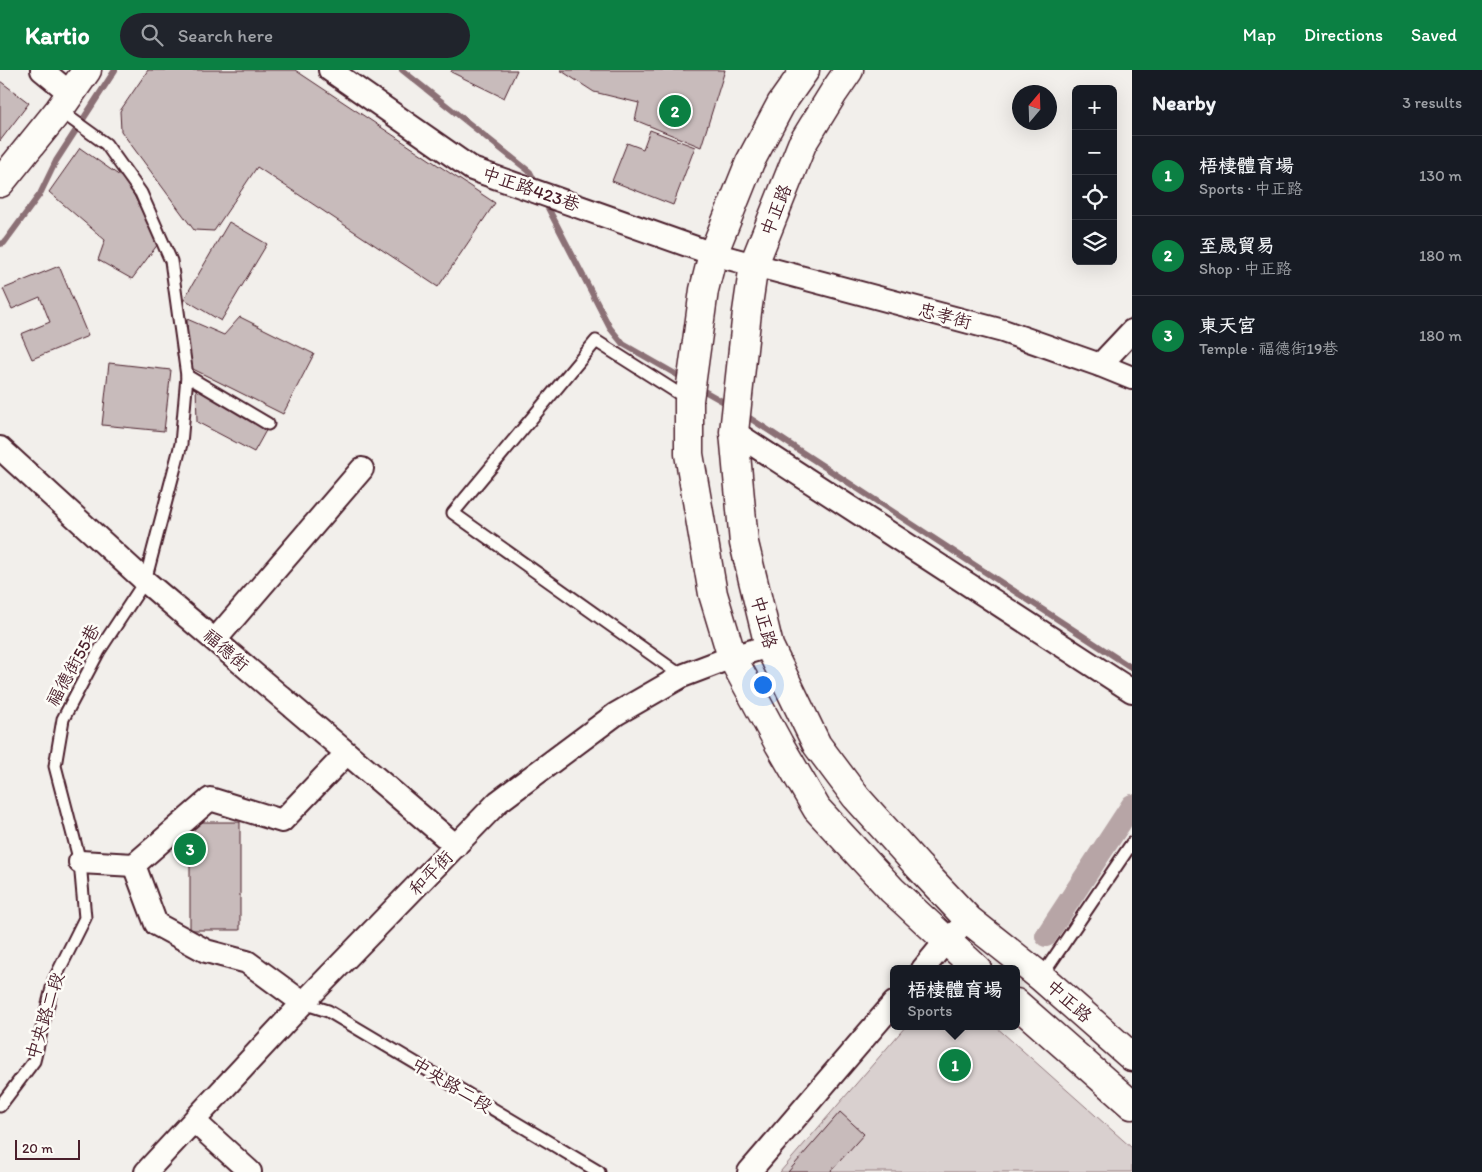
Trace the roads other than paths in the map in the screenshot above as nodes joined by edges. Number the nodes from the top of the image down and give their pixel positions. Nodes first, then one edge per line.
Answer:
1 (42, 70) edge
2 (87, 70) edge
3 (330, 70) edge
4 (805, 70) edge
5 (850, 70) edge
6 (65, 102) junction
7 (0, 183) edge
8 (713, 254) junction
9 (754, 264) junction
10 (1132, 331) edge
11 (1100, 365) junction
12 (187, 376) junction
13 (1132, 378) edge
14 (690, 400) junction
15 (268, 424) dead end
16 (734, 432) junction
17 (0, 448) edge
18 (362, 468) dead end
19 (145, 581) junction
20 (216, 640) junction
21 (769, 646) junction
22 (732, 657) junction
23 (682, 676) junction
24 (1132, 691) edge
25 (346, 754) junction
26 (1132, 843) edge
27 (456, 846) junction
28 (80, 862) junction
29 (134, 865) junction
30 (969, 920) junction
31 (946, 941) junction
32 (926, 965) edge
33 (973, 965) edge
34 (1041, 976) junction
35 (303, 1003) junction
36 (1020, 1007) edge
37 (890, 1008) edge
38 (1132, 1057) edge
39 (1132, 1105) edge
40 (0, 1106) edge
41 (194, 1122) junction
42 (146, 1172) edge
43 (250, 1172) edge
44 (598, 1172) edge
45 (750, 1172) edge

1 - 6 street
2 - 6 street
3 - 8 street, 中正路423巷
4 - 8 street
5 - 9 street, 中正路
6 - 7 street
6 - 12 lane, 福德街55巷
8 - 9 street, 中正路423巷
8 - 14 street
9 - 11 street, 忠孝街
9 - 16 street, 中正路
10 - 11 street
11 - 13 street, 忠孝街
12 - 15 lane
12 - 19 lane, 福德街55巷
14 - 22 street
14 - 23 lane
16 - 21 street, 中正路
16 - 24 street
17 - 19 street, 福德街
18 - 20 street
19 - 20 street, 福德街
19 - 28 lane, 福德街55巷
20 - 25 street, 福德街
21 - 22 street, 和平街
21 - 30 street, 中正路
22 - 23 street, 和平街
22 - 31 street
23 - 27 street, 和平街
25 - 27 street, 福德街
25 - 29 street
26 - 34 lane
27 - 35 street, 和平街
28 - 29 street
28 - 40 lane, 中央路二段
29 - 35 street
30 - 31 street
30 - 34 street, 中正路
31 - 32 street
31 - 33 street
34 - 38 street, 中正路
35 - 41 street, 和平街
35 - 44 lane, 中央路二段
36 - 39 street, 中正路
37 - 45 street
41 - 42 street, 和平街
41 - 43 street

